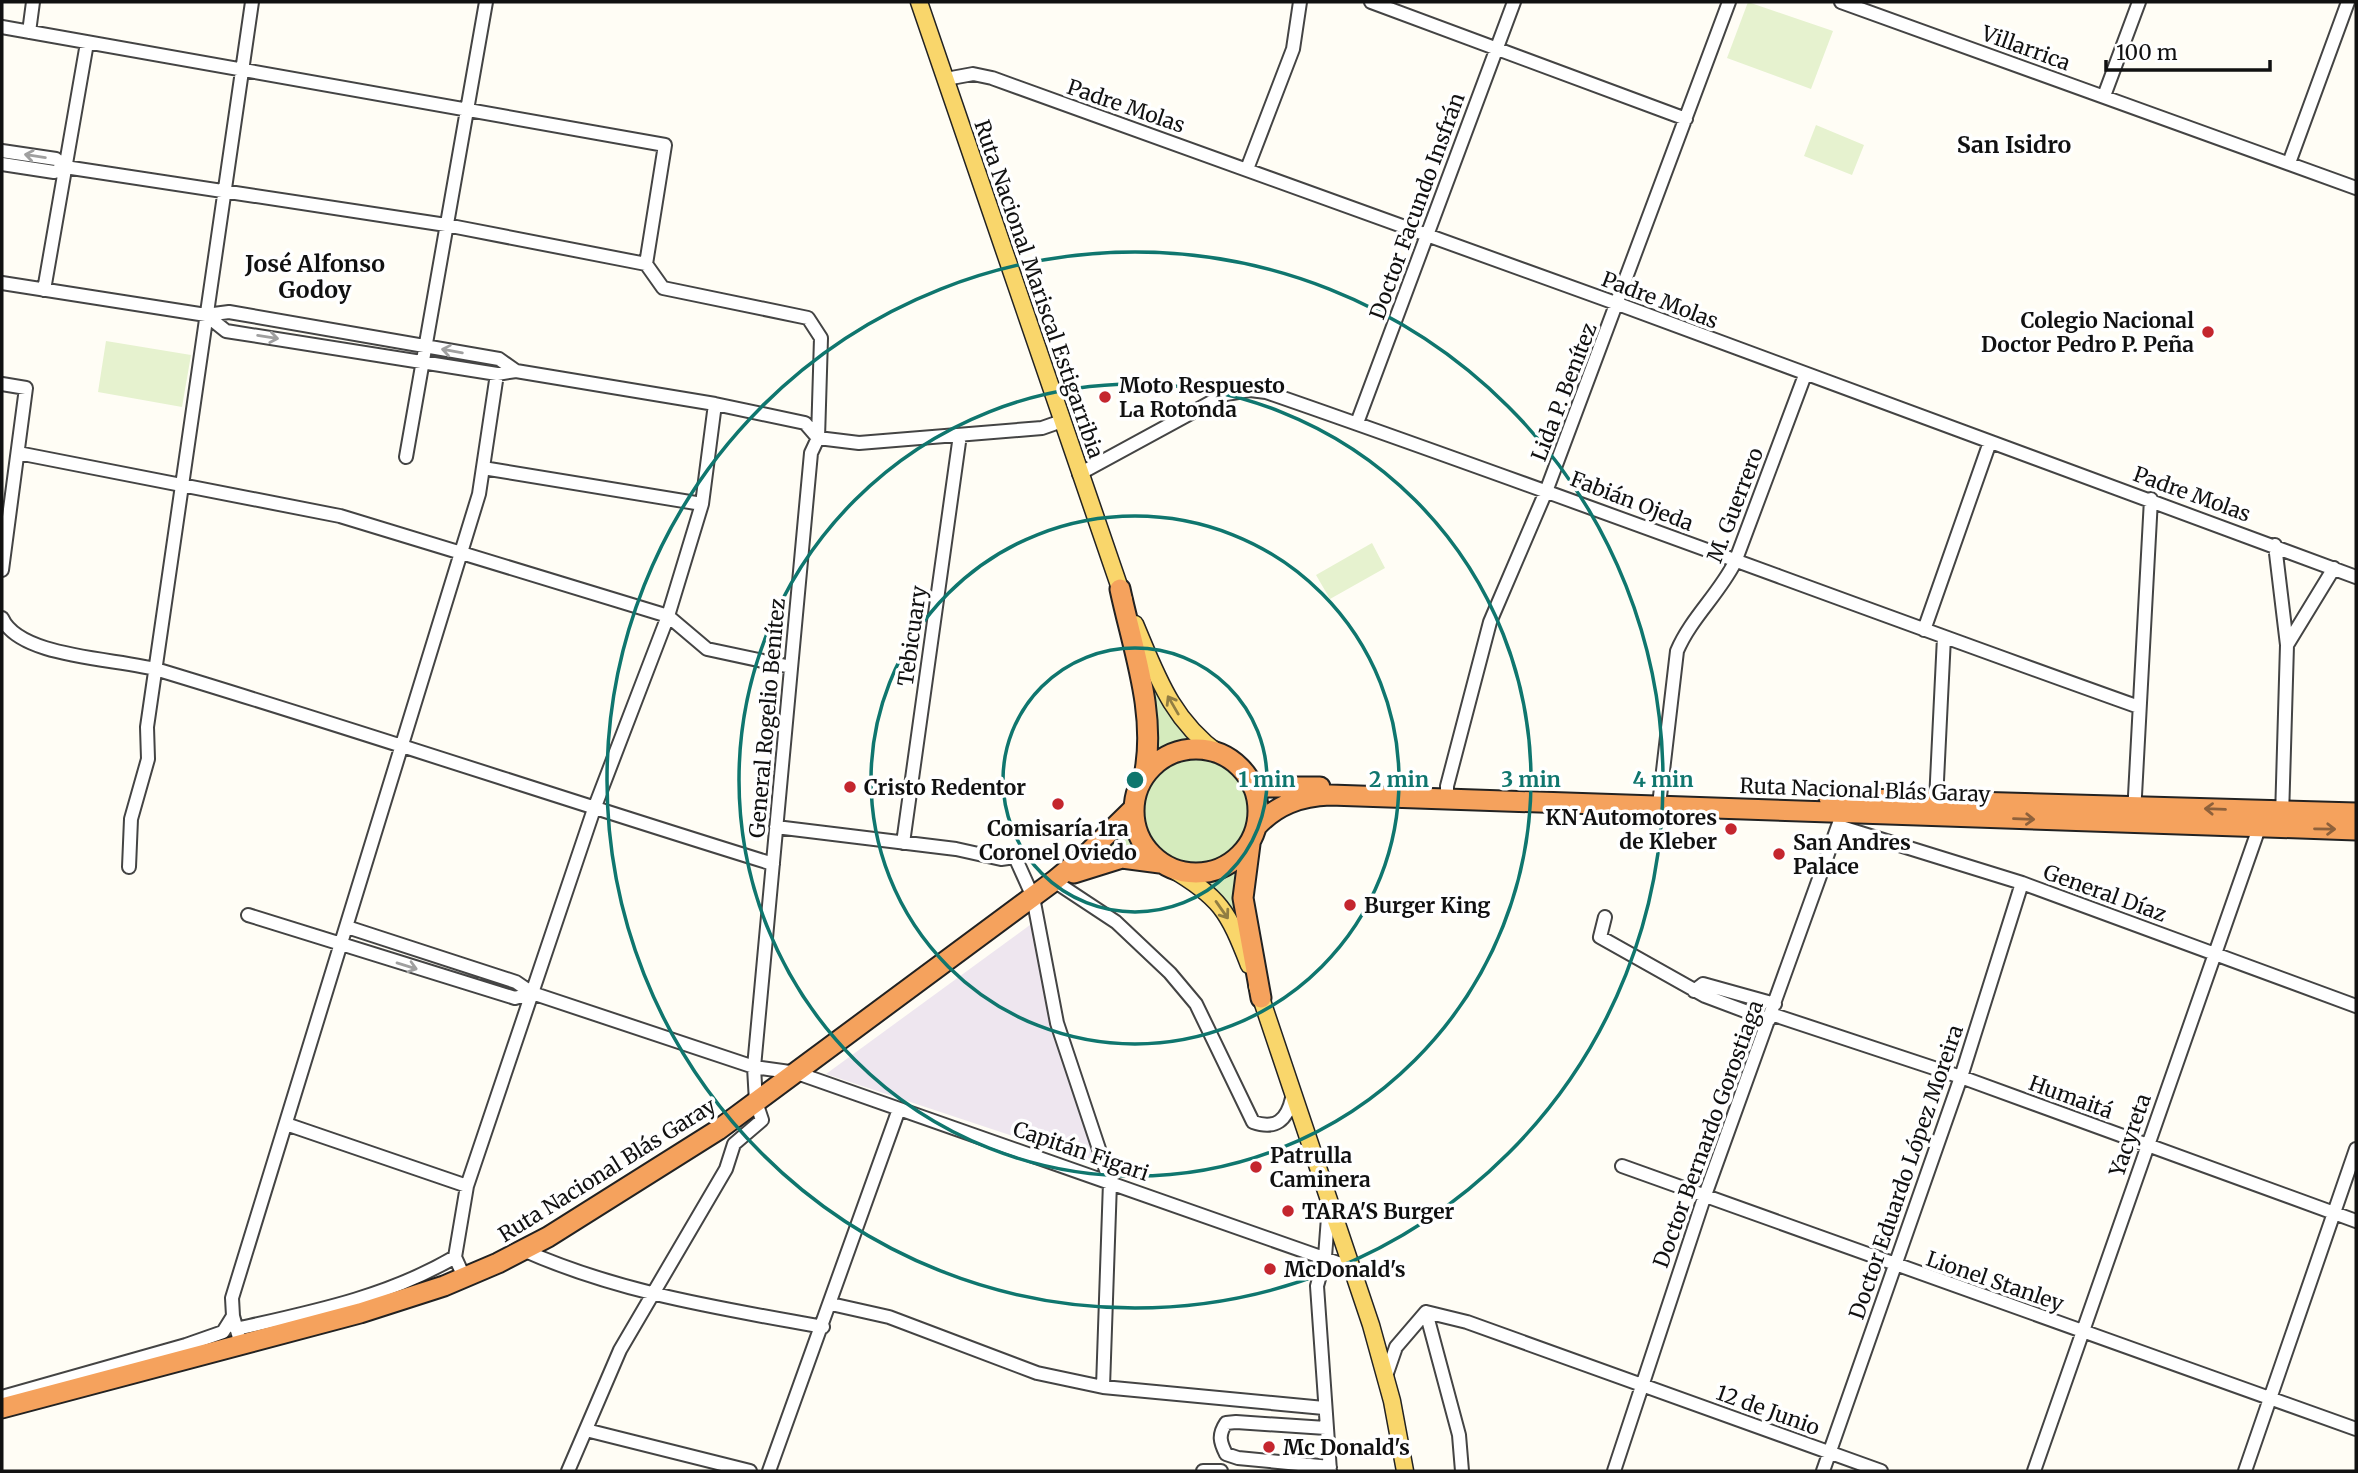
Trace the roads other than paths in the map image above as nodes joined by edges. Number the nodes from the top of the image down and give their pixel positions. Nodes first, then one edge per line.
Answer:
1 (33, 2) edge
2 (252, 2) edge
3 (486, 2) edge
4 (919, 2) edge
5 (1300, 2) edge
6 (1371, 2) edge
7 (1514, 2) edge
8 (1729, 2) edge
9 (1841, 2) edge
10 (2139, 2) edge
11 (2348, 2) edge
12 (2, 27) edge
13 (29, 32) junction
14 (87, 43) junction
15 (1496, 48) junction
16 (244, 71) junction
17 (946, 79) junction
18 (2104, 96) junction
19 (467, 110) junction
20 (1686, 119) junction
21 (2, 151) edge
22 (2288, 163) junction
23 (2, 164) edge
24 (65, 167) junction
25 (1247, 169) junction
26 (2356, 188) edge
27 (226, 192) junction
28 (446, 225) junction
29 (1426, 235) junction
30 (646, 264) junction
31 (2, 283) edge
32 (44, 290) junction
33 (1618, 304) junction
34 (206, 315) junction
35 (425, 346) junction
36 (422, 362) junction
37 (516, 371) junction
38 (497, 374) junction
39 (1805, 375) junction
40 (2, 384) edge
41 (715, 404) junction
42 (1062, 421) junction
43 (1357, 423) junction
44 (960, 435) junction
45 (818, 438) junction
46 (1990, 442) junction
47 (18, 453) junction
48 (406, 457) dead end
49 (483, 468) junction
50 (1079, 474) junction
51 (182, 485) junction
52 (1547, 489) junction
53 (2151, 499) junction
54 (702, 505) junction
55 (2275, 545) junction
56 (460, 553) junction
57 (1735, 562) junction
58 (2334, 568) junction
59 (2, 570) edge
60 (2356, 577) edge
61 (1119, 589) junction
62 (668, 616) junction
63 (2, 618) edge
64 (1924, 630) junction
65 (1944, 637) junction
66 (2287, 645) junction
67 (791, 667) junction
68 (156, 669) junction
69 (2139, 707) junction
70 (401, 743) junction
71 (1219, 754) junction
72 (1144, 776) junction
73 (1253, 787) junction
74 (1447, 792) junction
75 (1660, 799) junction
76 (1937, 801) junction
77 (594, 809) junction
78 (1133, 809) junction
79 (1841, 812) junction
80 (2356, 813) edge
81 (2134, 815) junction
82 (2259, 819) junction
83 (2282, 820) junction
84 (776, 827) junction
85 (2356, 830) edge
86 (1253, 834) junction
87 (902, 843) junction
88 (773, 864) junction
89 (1166, 866) junction
90 (129, 867) dead end
91 (1054, 881) junction
92 (2022, 883) junction
93 (1033, 897) junction
94 (248, 915) dead end
95 (1605, 917) dead end
96 (347, 927) junction
97 (342, 946) junction
98 (2213, 953) junction
99 (1694, 991) junction
100 (531, 993) junction
101 (1261, 998) junction
102 (2356, 1006) edge
103 (1772, 1013) junction
104 (754, 1067) junction
105 (797, 1073) junction
106 (1961, 1077) junction
107 (1292, 1098) junction
108 (756, 1102) junction
109 (899, 1109) junction
110 (286, 1124) junction
111 (2147, 1146) junction
112 (2356, 1149) edge
113 (1622, 1166) dead end
114 (1110, 1182) junction
115 (467, 1186) junction
116 (1704, 1198) junction
117 (1329, 1202) junction
118 (2335, 1213) junction
119 (2356, 1221) edge
120 (523, 1250) junction
121 (455, 1257) junction
122 (1325, 1257) junction
123 (1895, 1266) junction
124 (1352, 1268) junction
125 (464, 1277) junction
126 (653, 1296) junction
127 (831, 1304) junction
128 (1426, 1312) junction
129 (823, 1327) junction
130 (237, 1330) junction
131 (2084, 1333) junction
132 (1385, 1376) junction
133 (1642, 1384) junction
134 (1103, 1387) junction
135 (2, 1397) edge
136 (2270, 1399) junction
137 (2, 1408) edge
138 (1324, 1408) junction
139 (1326, 1428) junction
140 (2356, 1429) edge
141 (586, 1430) junction
142 (1829, 1453) junction
143 (1330, 1469) edge
144 (568, 1471) edge
145 (750, 1471) edge
146 (769, 1471) edge
147 (1203, 1471) edge
148 (1221, 1471) edge
149 (1405, 1471) edge
150 (1462, 1471) edge
151 (1614, 1471) edge
152 (1823, 1471) edge
153 (1881, 1471) edge
154 (2034, 1471) edge
155 (2245, 1471) edge

1 - 13 street
2 - 16 street
3 - 19 street
4 - 17 main road, Ruta Nacional Mariscal Estigarribia
5 - 25 street
6 - 15 street
7 - 15 street, Doctor Facundo Insfrán
8 - 20 street, Lida P. Benítez
9 - 18 street, Villarrica
10 - 18 street
11 - 22 street
12 - 13 street
13 - 14 street
14 - 16 street
14 - 24 street
15 - 20 street
15 - 29 street, Doctor Facundo Insfrán
16 - 19 street
16 - 27 street
17 - 25 street, Padre Molas
17 - 42 main road, Ruta Nacional Mariscal Estigarribia
18 - 22 street, Villarrica
19 - 28 street
19 - 30 street
20 - 33 street, Lida P. Benítez
24 -> 21 street
22 - 26 street, Villarrica
23 - 24 street
24 - 27 street
24 - 32 street
25 - 29 street, Padre Molas
27 - 28 street
27 - 34 street
28 - 30 street
28 - 35 street
29 - 33 street, Padre Molas
29 - 43 street, Doctor Facundo Insfrán
30 - 45 street, General Rogelio Benítez
31 - 32 street
32 - 34 street
33 - 39 street, Padre Molas
33 - 52 street, Lida P. Benítez
34 - 35 street
34 -> 36 street
34 - 51 street
35 - 36 street
37 -> 35 street
36 - 38 street
36 - 48 street
37 - 38 street
37 - 41 street
38 - 49 street
39 - 46 street, Padre Molas
39 - 57 street, M. Guerrero
40 - 47 street
41 - 45 street
41 - 54 street
42 - 44 street
42 - 50 main road, Ruta Nacional Mariscal Estigarribia
43 - 50 street, Fabián Ojeda
43 - 52 street, Fabián Ojeda
44 - 45 street
44 - 87 street, Tebicuary
45 - 67 street, General Rogelio Benítez
46 - 53 street, Padre Molas
46 - 64 street
47 - 51 street
47 - 59 street
49 - 54 street
49 - 56 street
50 - 61 main road, Ruta Nacional Mariscal Estigarribia
51 - 56 street
51 - 68 street
52 - 57 street, Fabián Ojeda
52 - 74 street, Lida P. Benítez
53 - 55 street, Padre Molas
53 - 69 street
54 - 62 street
55 - 58 street, Padre Molas
55 - 66 street
56 - 62 street
56 - 70 street
57 - 64 street, Fabián Ojeda
57 - 75 street, M. Guerrero
58 - 60 street, Padre Molas
58 - 66 street
71 -> 61 main road, Ruta Nacional Mariscal Estigarribia
61 - 72 highway
62 - 67 street
62 - 77 street
63 - 68 street
64 - 65 street, Fabián Ojeda
65 - 69 street, Fabián Ojeda
65 - 76 street
66 - 83 street
67 - 84 street, General Rogelio Benítez
68 - 70 street
68 - 90 street
69 - 81 street
70 - 77 street
70 - 96 street
71 - 72 highway
71 - 73 highway
72 - 78 highway
73 - 74 highway, Ruta Nacional Blás Garay
73 - 86 highway
74 - 75 highway, Ruta Nacional Blás Garay
74 - 86 highway, Ruta Nacional Blás Garay
75 - 79 highway, Ruta Nacional Blás Garay
76 - 79 highway, Ruta Nacional Blás Garay
76 - 81 highway, Ruta Nacional Blás Garay
77 - 88 street
77 - 100 street
78 - 89 highway
78 - 91 highway, Ruta Nacional Blás Garay
79 -> 81 highway, Ruta Nacional Blás Garay
79 - 92 street, General Díaz
79 - 103 street, Doctor Bernardo Gorostiaga
80 - 83 highway, Ruta Nacional Blás Garay
81 - 82 highway, Ruta Nacional Blás Garay
82 - 83 highway, Ruta Nacional Blás Garay
82 - 98 street, Yacyreta
83 -> 85 highway, Ruta Nacional Blás Garay
84 - 87 street
84 - 88 street, General Rogelio Benítez
86 - 89 highway
86 - 101 highway
87 - 93 street
88 - 104 street, General Rogelio Benítez
89 - 91 highway, Ruta Nacional Blás Garay
89 -> 101 main road
91 - 93 highway, Ruta Nacional Blás Garay
91 - 107 street
92 - 98 street, General Díaz
92 - 106 street, Doctor Eduardo López Moreira
93 - 105 highway, Ruta Nacional Blás Garay
93 - 114 street
94 - 97 street
95 - 99 street
96 - 97 street
96 - 100 street
97 -> 100 street
97 - 110 street
98 - 102 street, General Díaz
98 - 111 street, Yacyreta
99 - 103 street
99 - 103 street
100 - 104 street, Capitán Figari
100 - 115 street
101 - 107 main road
103 - 106 street, Humaitá
103 - 116 street, Doctor Bernardo Gorostiaga
104 - 105 street, Capitán Figari
104 - 108 street, General Rogelio Benítez
105 - 108 highway, Ruta Nacional Blás Garay
105 - 109 street, Capitán Figari
106 - 111 street, Humaitá
106 - 123 street, Doctor Eduardo López Moreira
107 - 117 main road
108 - 120 highway, Ruta Nacional Blás Garay
108 - 126 street, General Rogelio Benítez
109 - 114 street, Capitán Figari
109 - 127 street
110 - 115 street
110 - 130 street
111 - 118 street, Humaitá
111 - 131 street, Yacyreta
112 - 118 street
113 - 116 street, Lionel Stanley
114 - 122 street, Capitán Figari
114 - 134 street
115 - 121 street
116 - 123 street, Lionel Stanley
116 - 133 street, Doctor Bernardo Gorostiaga
117 - 122 street
117 - 124 main road
118 - 119 street, Humaitá
118 - 136 street
120 - 125 highway, Ruta Nacional Blás Garay
120 - 126 street
121 - 125 street
121 - 130 street
122 - 124 street, Capitán Figari
122 - 138 street
123 - 131 street, Lionel Stanley
123 - 142 street, Doctor Eduardo López Moreira
124 - 132 main road
125 - 130 highway, Ruta Nacional Blás Garay
126 - 129 street
126 - 141 street
127 - 129 street
127 - 134 street
128 - 132 street
128 - 133 street, 12 de Junio
128 - 150 street
129 - 146 street
130 - 135 street
130 - 137 highway, Ruta Nacional Blás Garay
131 - 136 street, Lionel Stanley
131 - 154 street, Yacyreta
132 - 149 main road
133 - 142 street, 12 de Junio
133 - 151 street, Doctor Bernardo Gorostiaga
134 - 138 street
136 - 140 street, Lionel Stanley
136 - 155 street
138 - 139 street
139 - 143 street
139 - 143 street
141 - 144 street
141 - 145 street
142 - 152 street, Doctor Eduardo López Moreira
142 - 153 street, 12 de Junio
147 - 148 street

